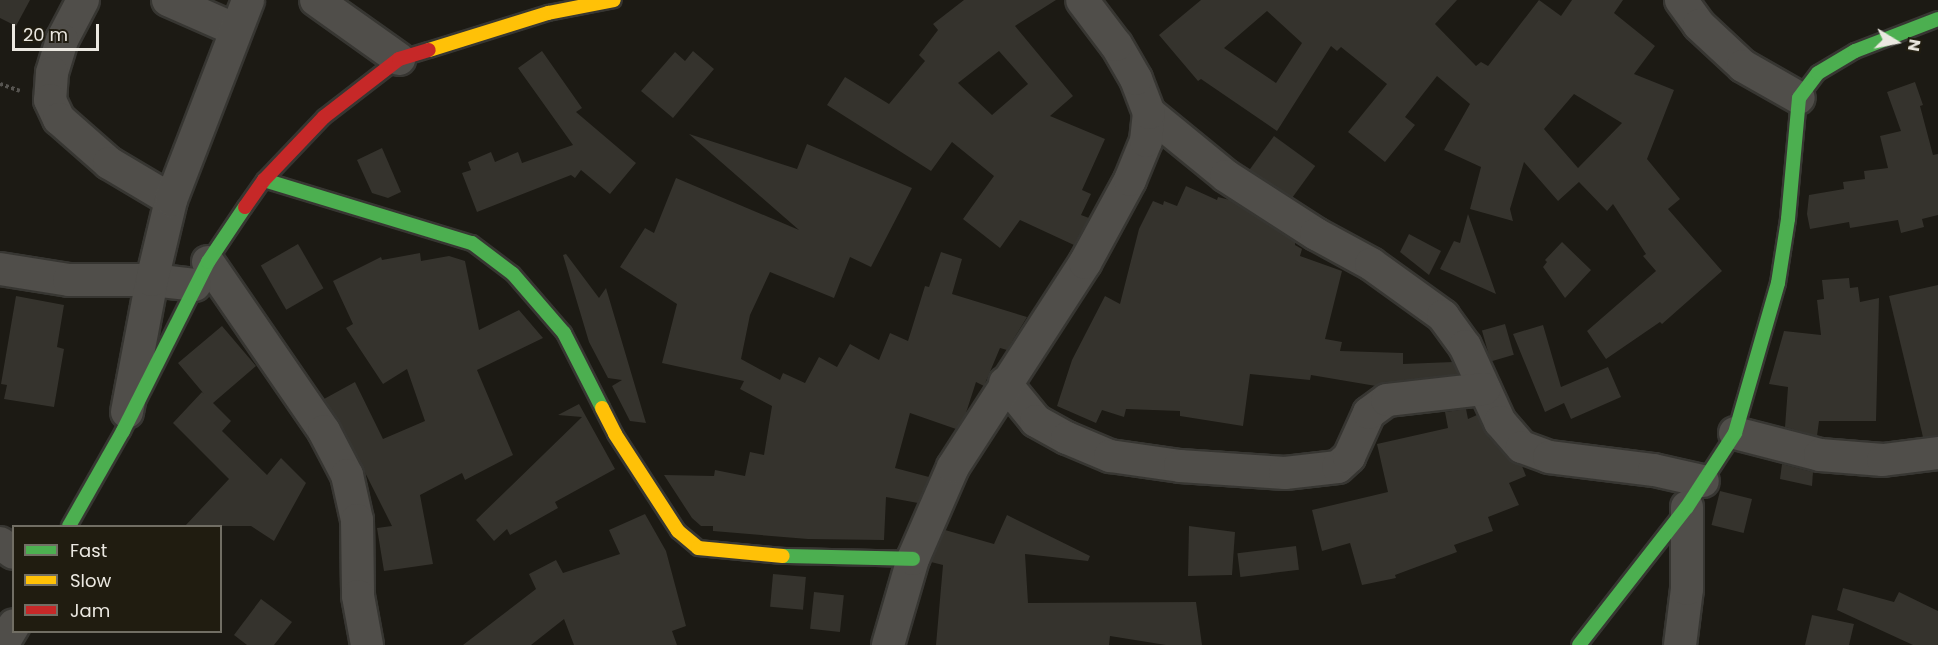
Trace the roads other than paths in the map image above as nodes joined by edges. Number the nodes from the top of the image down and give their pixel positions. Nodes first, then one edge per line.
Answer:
1 (83, 0) edge
2 (168, 0) edge
3 (248, 0) edge
4 (316, 0) edge
5 (614, 0) edge
6 (1082, 0) edge
7 (1681, 0) edge
8 (594, 1) edge
9 (1938, 19) edge
10 (236, 30) junction
11 (399, 59) junction
12 (1799, 98) junction
13 (1149, 113) junction
14 (264, 180) junction
15 (171, 200) junction
16 (0, 269) edge
17 (202, 274) junction
18 (152, 280) junction
19 (1005, 383) junction
20 (1484, 389) junction
21 (123, 431) junction
22 (1735, 433) junction
23 (1938, 453) edge
24 (1695, 494) junction
25 (70, 525) edge
26 (913, 559) junction
27 (12, 628) edge
28 (2, 645) edge
29 (367, 645) edge
30 (888, 645) edge
31 (1579, 645) edge
32 (1680, 645) edge

1 - 15 street
2 - 10 street
3 - 10 street
4 - 11 street
5 - 8 street
6 - 13 street
7 - 12 street
8 - 11 street
9 - 12 street
10 - 15 street
11 - 14 street
12 - 22 street
13 - 19 street
13 - 20 street
14 - 17 street
14 - 26 street
15 - 18 street
16 - 18 street
17 - 18 street
17 - 21 street
17 - 29 street
18 - 21 street
19 - 20 street
19 - 26 street
20 - 24 street
21 - 25 street
22 - 23 street
22 - 24 street
24 - 31 street
24 - 32 street
26 - 30 street
27 - 28 street

